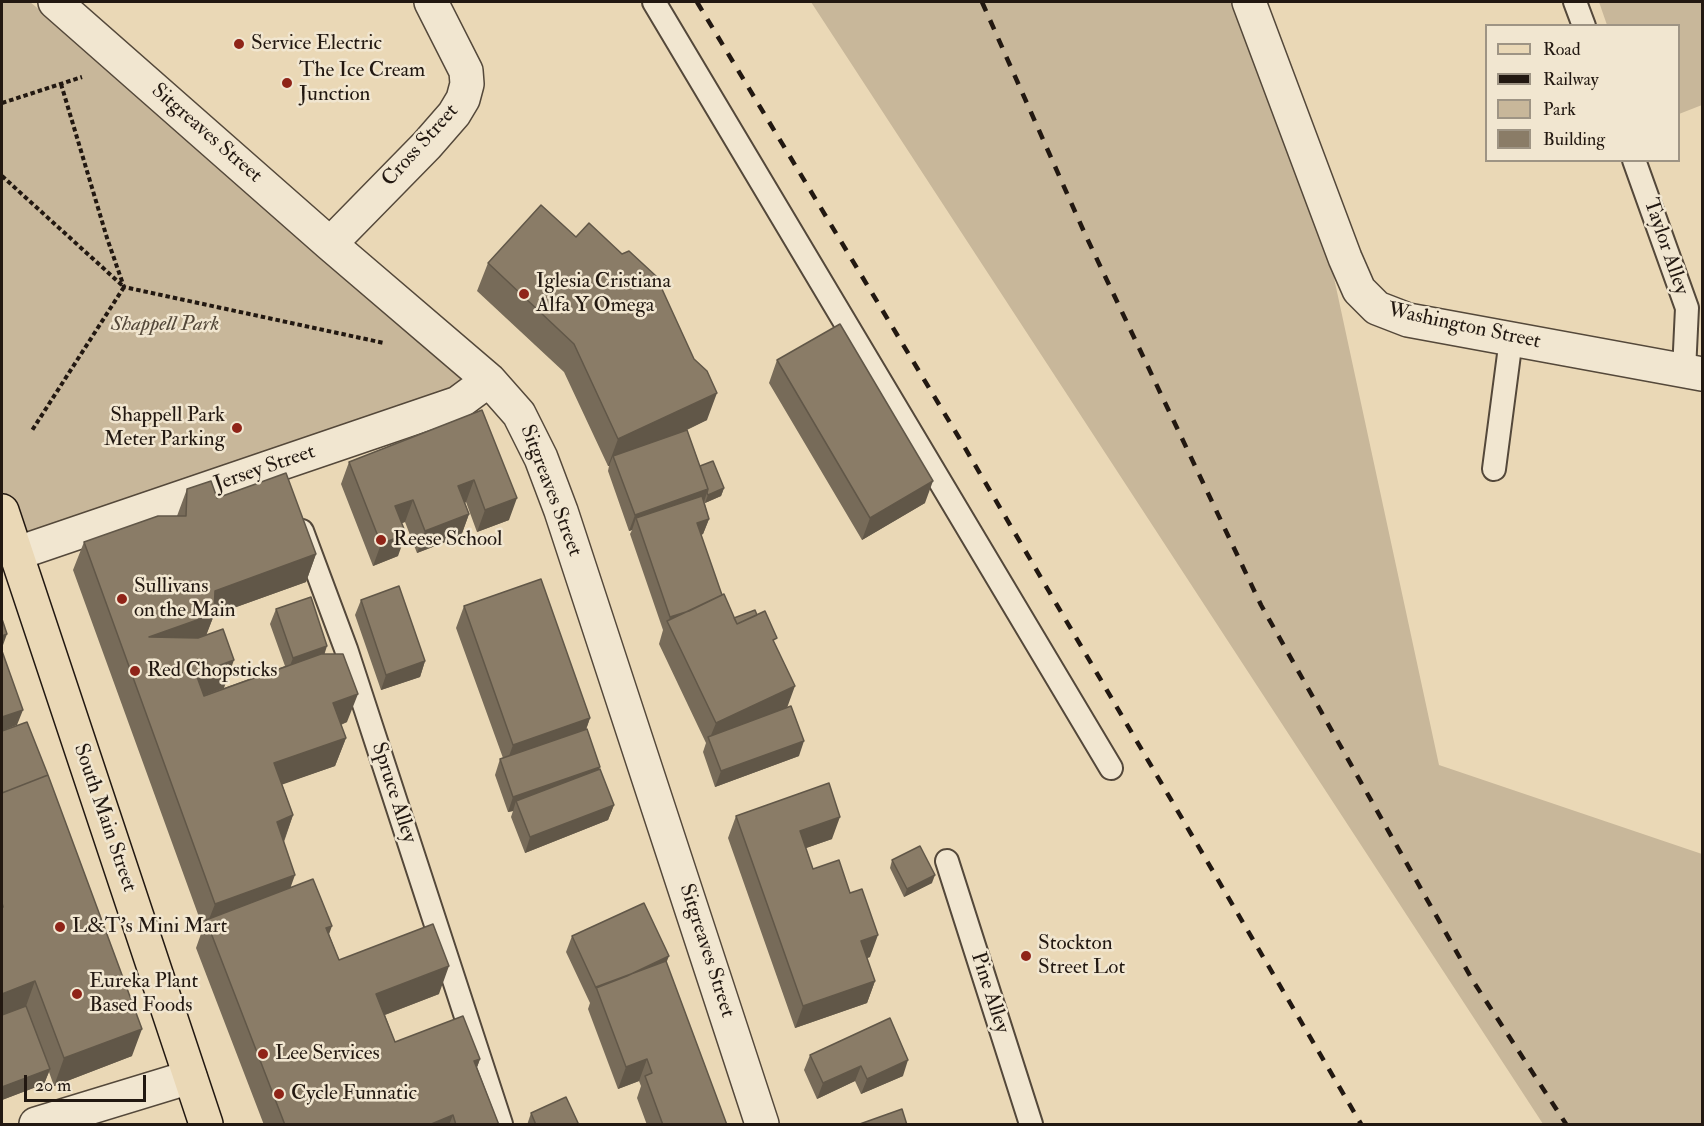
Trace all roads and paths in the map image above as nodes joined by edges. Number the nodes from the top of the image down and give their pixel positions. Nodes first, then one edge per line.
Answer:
1 (55, 2) edge
2 (431, 2) edge
3 (654, 2) edge
4 (1249, 2) edge
5 (1575, 2) edge
6 (1583, 24) edge
7 (86, 76) dead end
8 (61, 84) junction
9 (2, 103) edge
10 (1635, 162) edge
11 (2, 176) edge
12 (330, 244) junction
13 (124, 287) junction
14 (1511, 339) junction
15 (387, 343) dead end
16 (1693, 372) edge
17 (489, 380) junction
18 (31, 432) dead end
19 (1494, 470) dead end
20 (294, 508) edge
21 (2, 511) edge
22 (8, 558) edge
23 (1111, 768) dead end
24 (947, 861) dead end
25 (190, 1077) junction
26 (36, 1125) edge
27 (206, 1125) edge
28 (501, 1125) edge
29 (762, 1125) edge
30 (1031, 1125) edge

1 - 12 street, Sitgreaves Street
2 - 12 street, Cross Street
3 - 23 lane
4 - 14 street, Washington Street
5 - 6 lane
7 - 8 path
8 - 9 path
8 - 13 path
10 - 16 lane, Taylor Alley
11 - 13 path
12 - 17 street, Sitgreaves Street
13 - 15 path
13 - 18 path
14 - 16 street, Washington Street
14 - 19 lane
17 - 22 street, Jersey Street
17 - 29 street, Sitgreaves Street
20 - 28 lane, Spruce Alley
21 - 22 main road, South Main Street
22 - 25 main road, South Main Street
24 - 30 lane, Pine Alley
25 - 26 street
25 - 27 main road, South Main Street

